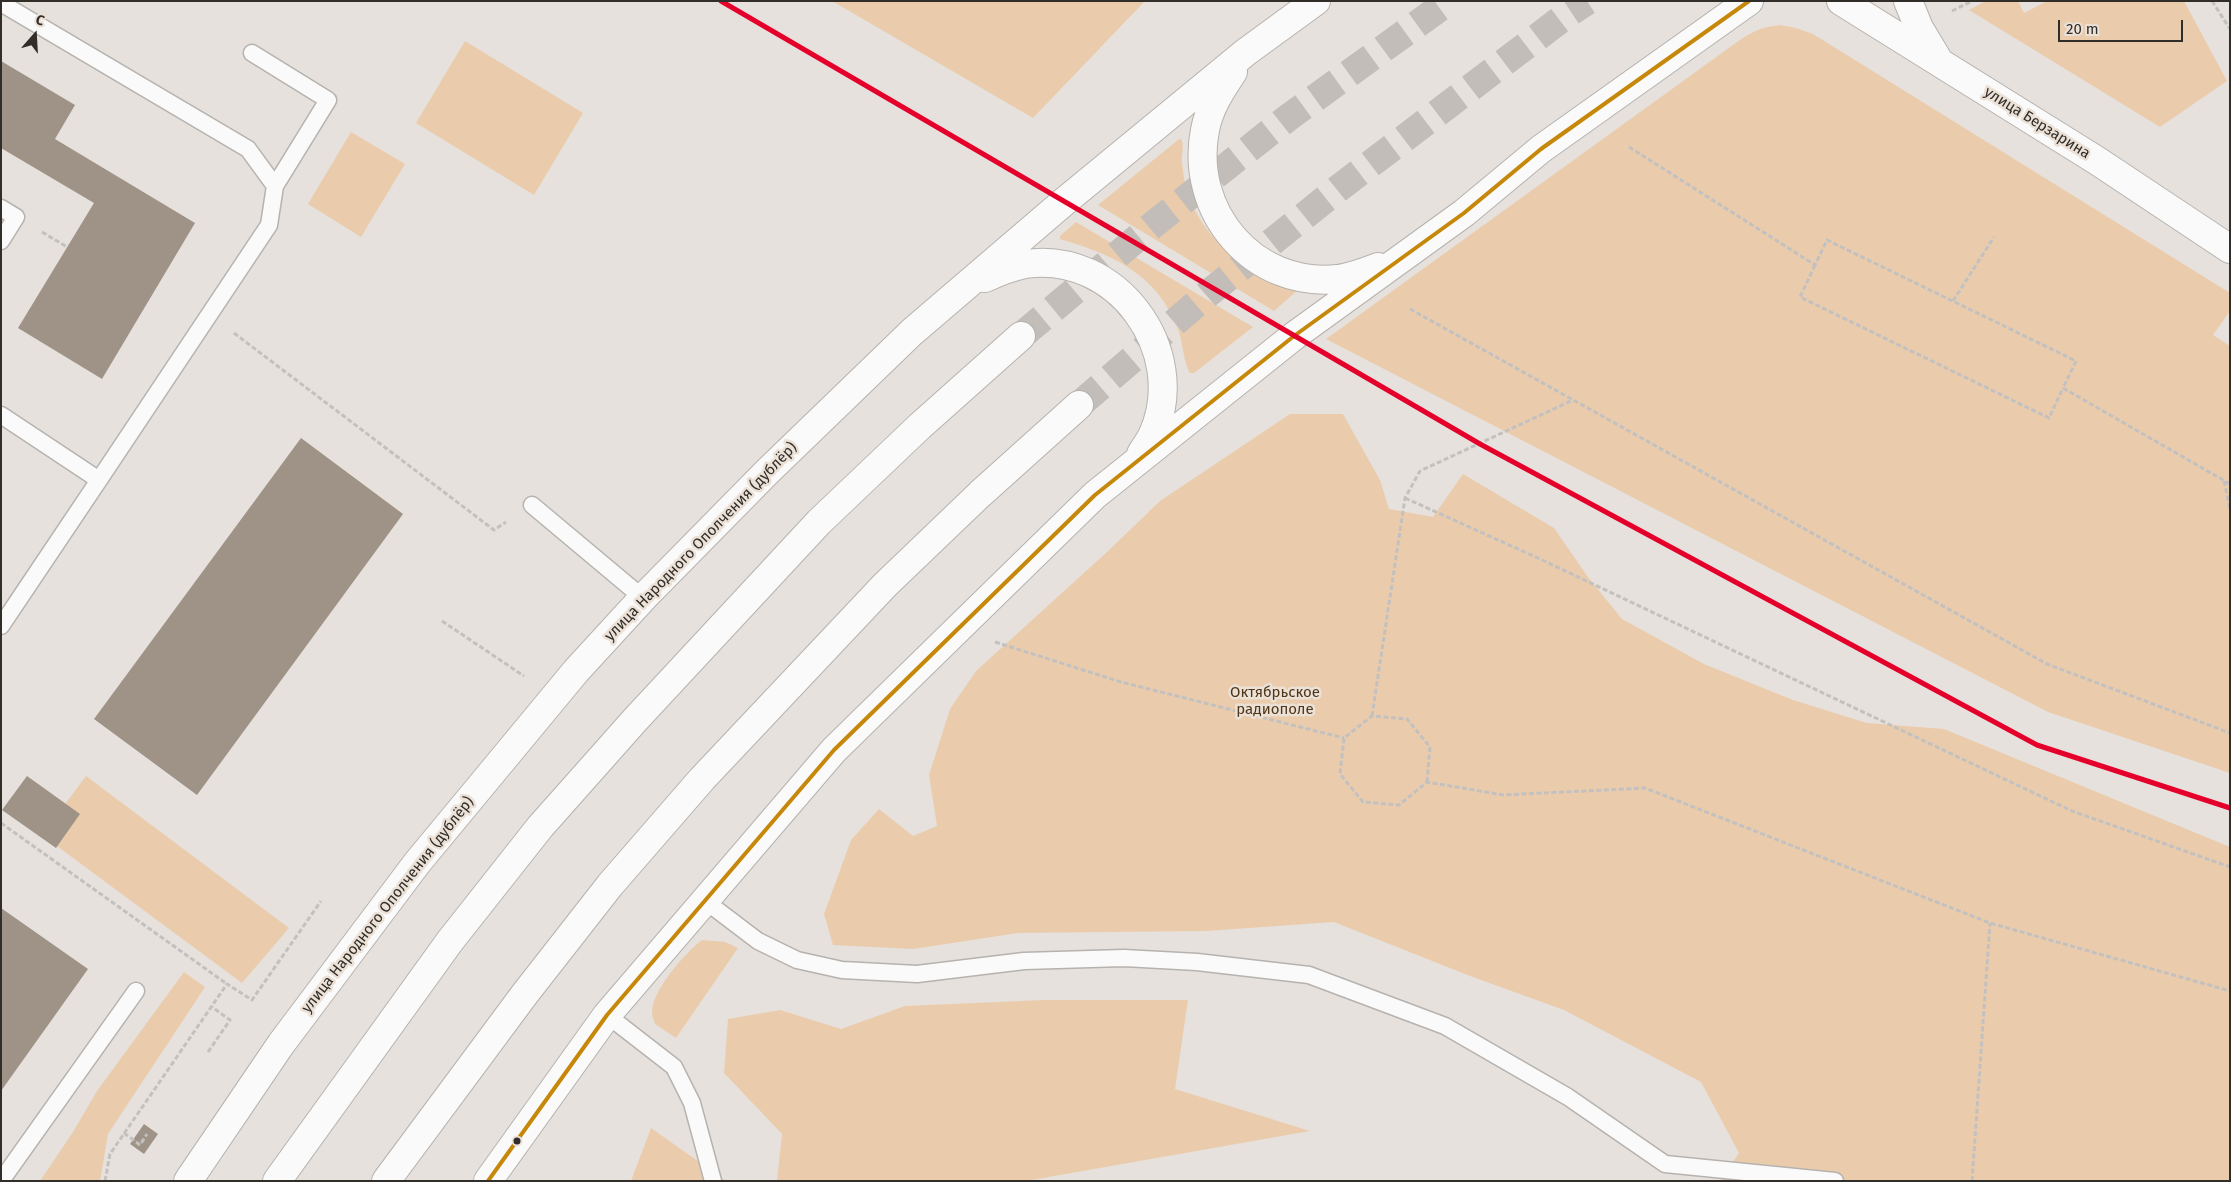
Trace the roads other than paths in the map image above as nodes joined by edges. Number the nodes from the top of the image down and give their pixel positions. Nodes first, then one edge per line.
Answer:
1 (1316, 1) edge
2 (1750, 1) edge
3 (1841, 1) edge
4 (1908, 1) edge
5 (1, 3) edge
6 (1246, 52) junction
7 (252, 53) dead end
8 (1941, 64) junction
9 (275, 186) junction
10 (1, 208) edge
11 (1, 241) edge
12 (2230, 248) edge
13 (1407, 255) junction
14 (965, 287) junction
15 (1020, 336) tunnel mouth
16 (1079, 405) tunnel mouth
17 (1, 415) edge
18 (1135, 463) junction
19 (99, 480) junction
20 (532, 505) road end
21 (643, 598) junction
22 (1, 626) edge
23 (704, 900) junction
24 (136, 991) dead end
25 (607, 1015) junction
26 (1, 1181) edge
27 (188, 1181) edge
28 (277, 1181) edge
29 (386, 1181) edge
30 (488, 1181) edge
31 (713, 1181) edge
32 (1835, 1181) edge

1 - 6 street, улица Народного Ополчения (дублёр)
2 - 13 street
3 - 8 street, улица Берзарина
4 - 8 street
5 - 9 lane
6 - 13 street
6 - 14 street, улица Народного Ополчения (дублёр)
7 - 9 lane
8 - 12 street, улица Берзарина
9 - 19 lane
10 - 11 lane
13 - 18 street
14 - 18 street
14 - 21 street, улица Народного Ополчения (дублёр)
15 - 28 street
16 - 29 street
17 - 19 lane
18 - 23 street
19 - 22 lane
20 - 21 lane
21 - 27 street, улица Народного Ополчения (дублёр)
23 - 25 street
23 - 32 lane
24 - 26 lane
25 - 30 street
25 - 31 lane

